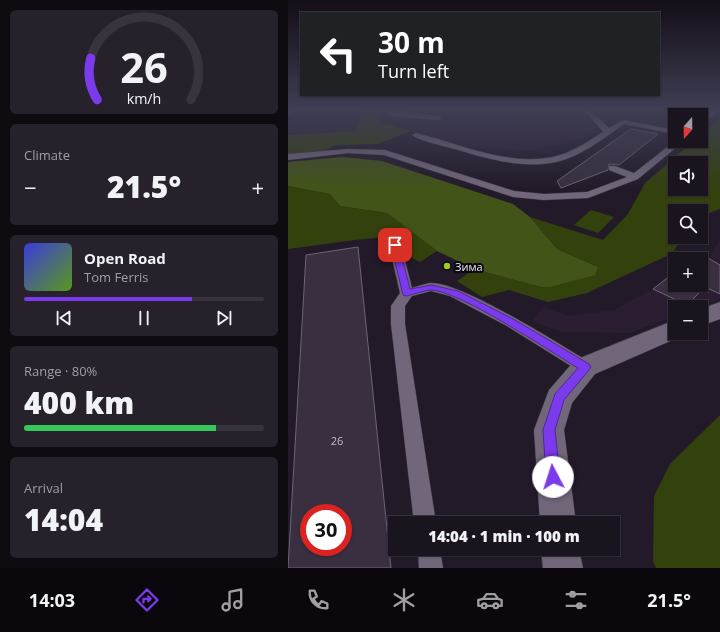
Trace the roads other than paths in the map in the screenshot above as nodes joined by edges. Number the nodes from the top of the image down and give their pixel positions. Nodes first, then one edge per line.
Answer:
1 (421, 137) edge
2 (600, 137) edge
3 (671, 148) edge
4 (576, 151) junction
5 (288, 157) edge
6 (588, 158) dead end
7 (612, 168) dead end
8 (635, 177) junction
9 (395, 245) dead end
10 (407, 293) junction
11 (720, 310) edge
12 (708, 315) edge
13 (668, 332) edge
14 (585, 367) junction
15 (424, 516) edge
16 (557, 516) edge
17 (429, 556) edge
18 (561, 556) edge
19 (431, 568) edge
20 (564, 568) edge

1 - 4 lane
2 - 4 lane
3 - 8 lane
4 - 6 lane
5 - 8 lane
7 - 8 lane
9 - 10 lane
10 - 14 lane
10 - 15 lane
11 - 12 street
13 - 14 street
14 - 16 street
17 - 19 lane
18 - 20 street

